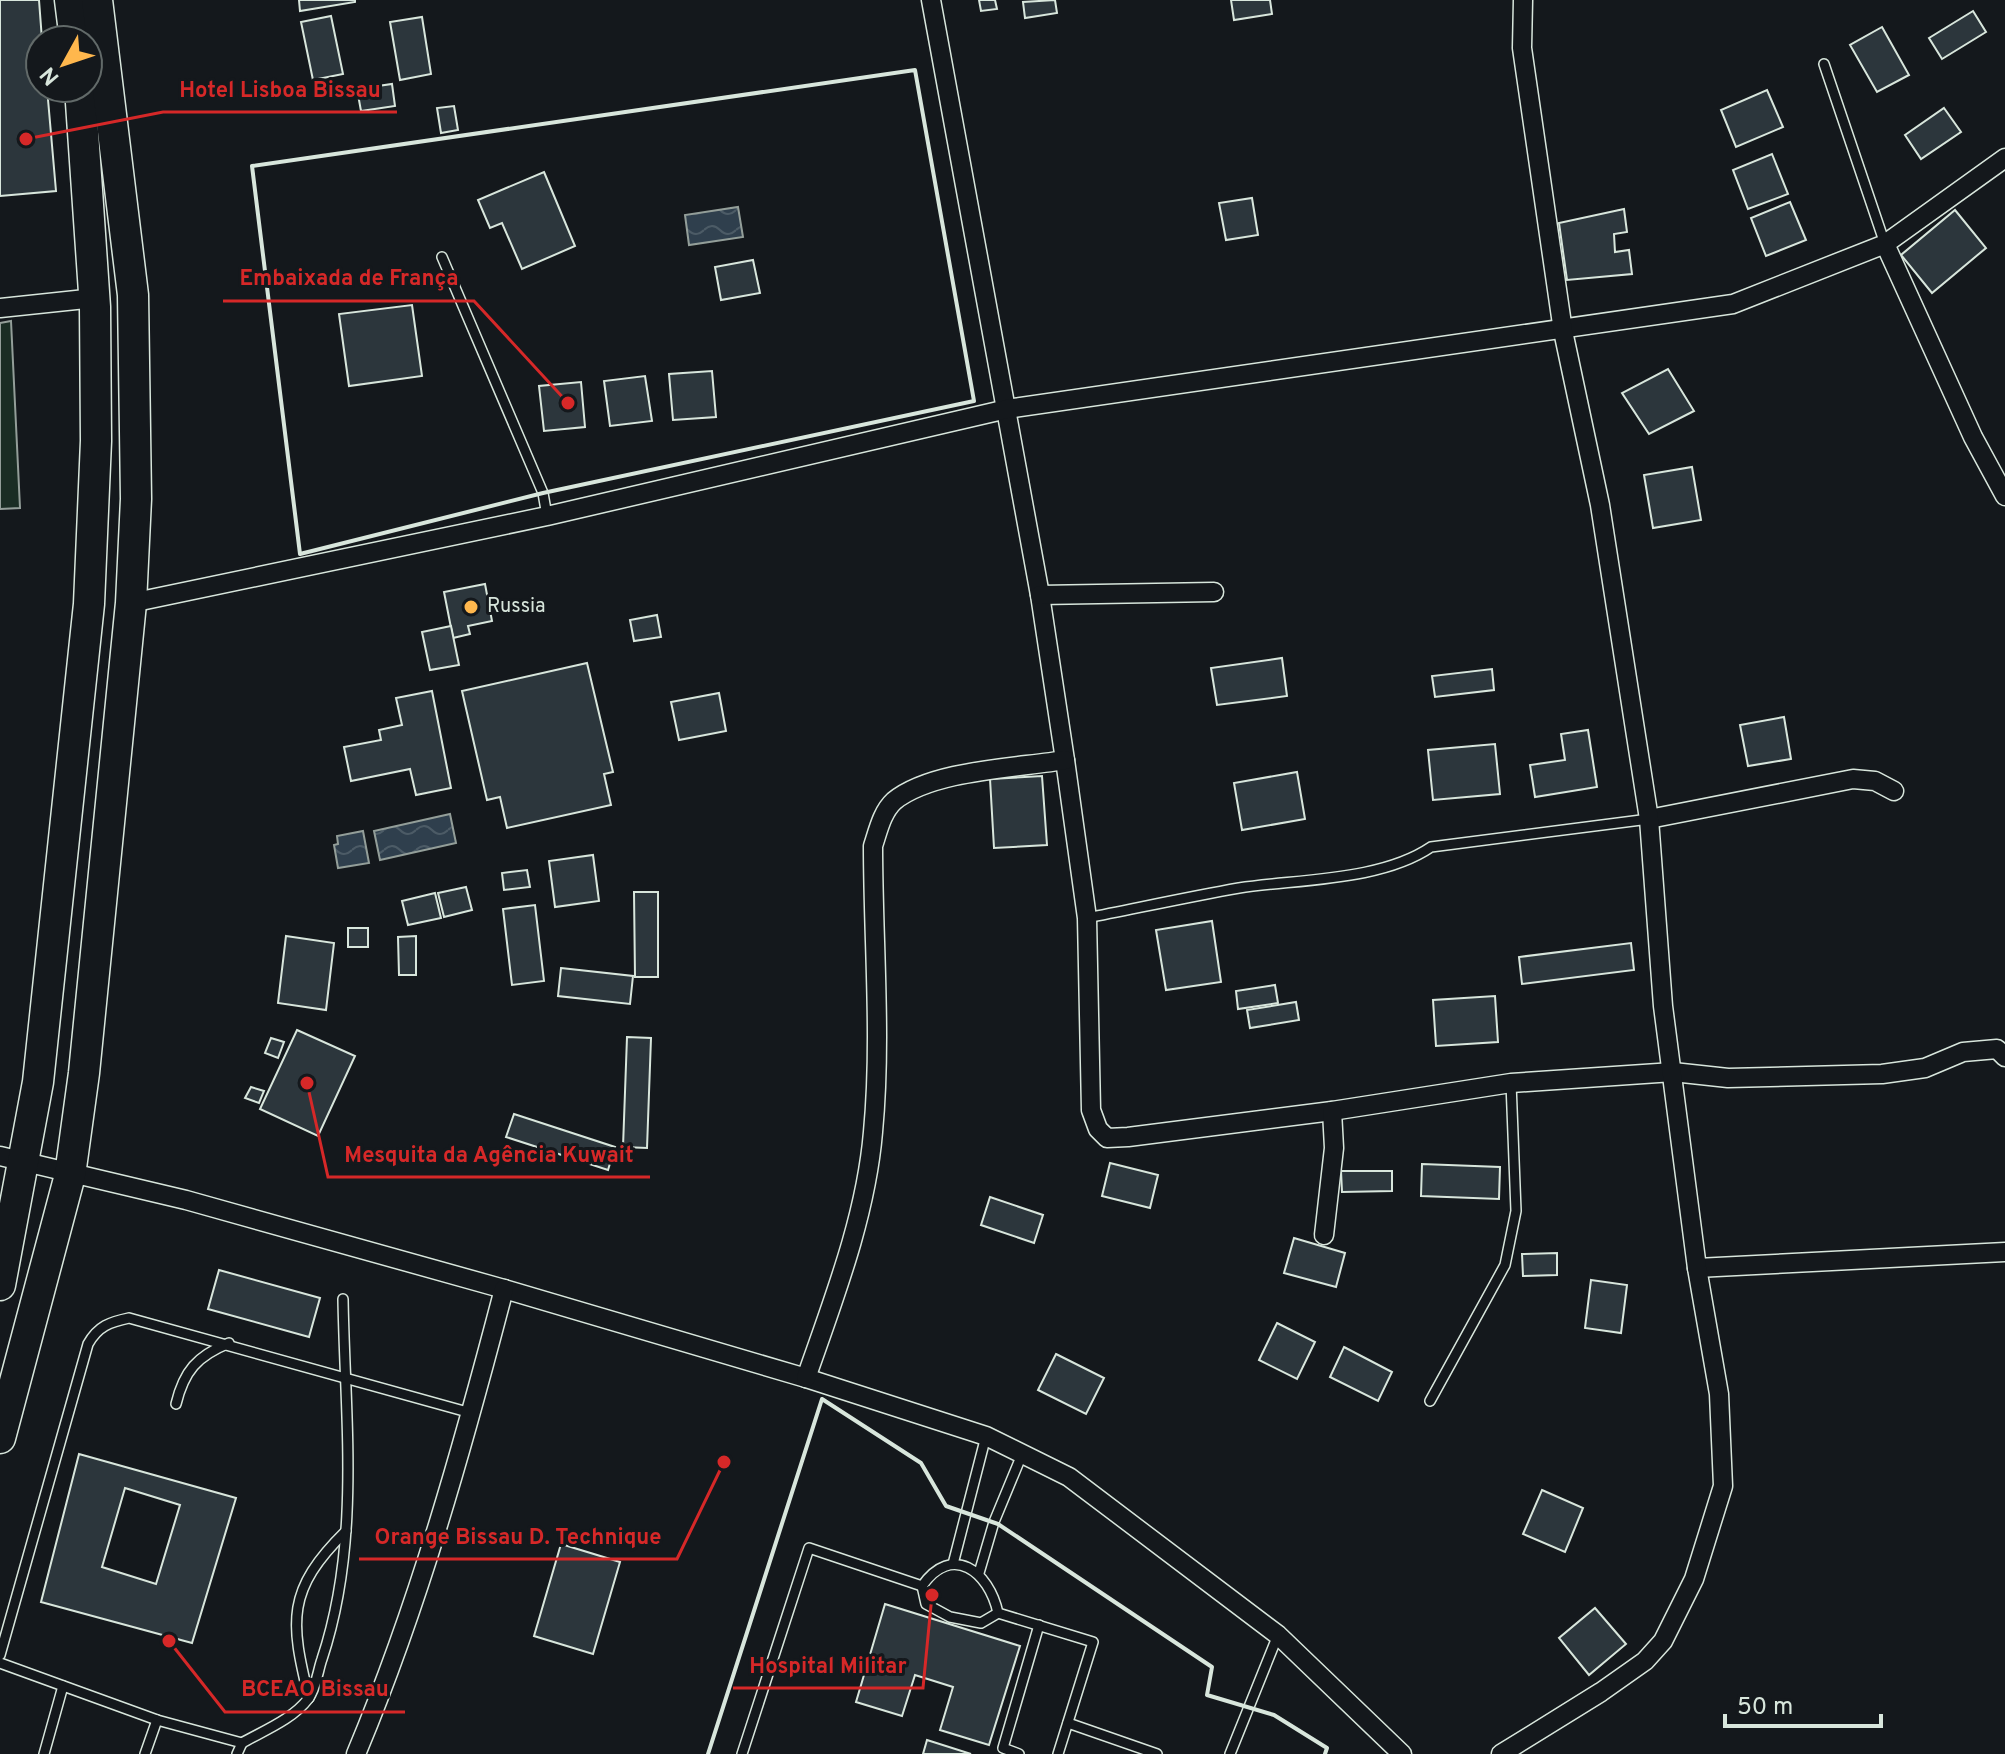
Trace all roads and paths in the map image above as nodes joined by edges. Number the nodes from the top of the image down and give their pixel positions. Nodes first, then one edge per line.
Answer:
1 (70, 0) edge
2 (97, 0) edge
3 (931, 0) edge
4 (1523, 0) edge
5 (73, 24) edge
6 (1824, 64) dead end
7 (81, 104) edge
8 (2005, 158) edge
9 (1885, 244) junction
10 (442, 257) dead end
11 (95, 298) junction
12 (0, 308) edge
13 (1563, 331) junction
14 (1007, 409) junction
15 (2005, 496) edge
16 (547, 516) junction
17 (1214, 592) dead end
18 (1040, 595) junction
19 (131, 603) junction
20 (1065, 760) junction
21 (1894, 791) dead end
22 (1649, 819) junction
23 (1087, 918) junction
24 (2005, 1057) edge
25 (1673, 1072) junction
26 (1511, 1083) junction
27 (1332, 1111) junction
28 (12, 1159) edge
29 (70, 1175) junction
30 (1324, 1235) dead end
31 (2005, 1252) edge
32 (1697, 1268) junction
33 (0, 1285) edge
34 (504, 1289) junction
35 (343, 1299) dead end
36 (229, 1343) junction
37 (346, 1377) junction
38 (806, 1378) junction
39 (1430, 1401) dead end
40 (176, 1404) dead end
41 (471, 1413) junction
42 (986, 1436) junction
43 (0, 1438) edge
44 (1023, 1452) junction
45 (347, 1530) junction
46 (953, 1564) junction
47 (979, 1573) junction
48 (922, 1586) junction
49 (998, 1613) junction
50 (1039, 1625) junction
51 (1278, 1635) junction
52 (0, 1655) edge
53 (0, 1663) edge
54 (63, 1686) junction
55 (309, 1698) junction
56 (157, 1720) junction
57 (1068, 1723) junction
58 (242, 1743) junction
59 (44, 1754) edge
60 (145, 1754) edge
61 (237, 1754) edge
62 (356, 1754) edge
63 (742, 1754) edge
64 (1019, 1754) edge
65 (1058, 1754) edge
66 (1157, 1754) edge
67 (1230, 1754) edge
68 (1402, 1754) edge
69 (1501, 1754) edge

1 - 5 main road
2 - 19 main road
3 - 14 street
4 - 13 street
6 - 9 lane
7 - 11 main road
8 - 9 street
9 - 13 street
9 - 15 street
10 - 16 lane
11 - 12 street
11 - 28 main road
13 - 14 street
13 - 22 street
14 - 16 street
14 - 18 street
16 - 19 street
17 - 18 street
18 - 20 street
19 - 29 main road
20 - 23 street
20 - 38 street
21 - 22 street
22 - 23 lane
22 - 25 street
23 - 27 street
24 - 25 street
25 - 26 street
25 - 32 street
26 - 27 street
26 - 39 lane
27 - 30 street
28 - 29 street
28 - 33 main road
29 - 34 street
29 - 43 main road
31 - 32 street
32 - 69 street
34 - 38 street
34 - 41 street
35 - 37 lane
36 - 37 lane
36 - 40 lane
36 - 52 lane
37 - 41 lane
37 - 45 lane
38 - 42 street
41 - 62 street
42 - 44 street
42 - 46 lane
44 - 47 lane
44 - 51 street
45 - 55 lane
45 - 55 lane
46 - 47 lane
46 - 48 lane
47 - 49 lane
48 - 49 lane
48 - 63 lane
49 - 50 lane
50 - 57 lane
50 - 64 lane
51 - 67 lane
51 - 68 street
53 - 54 lane
54 - 56 lane
54 - 59 lane
55 - 58 lane
56 - 58 lane
56 - 60 lane
57 - 65 lane
57 - 66 lane
58 - 61 lane

